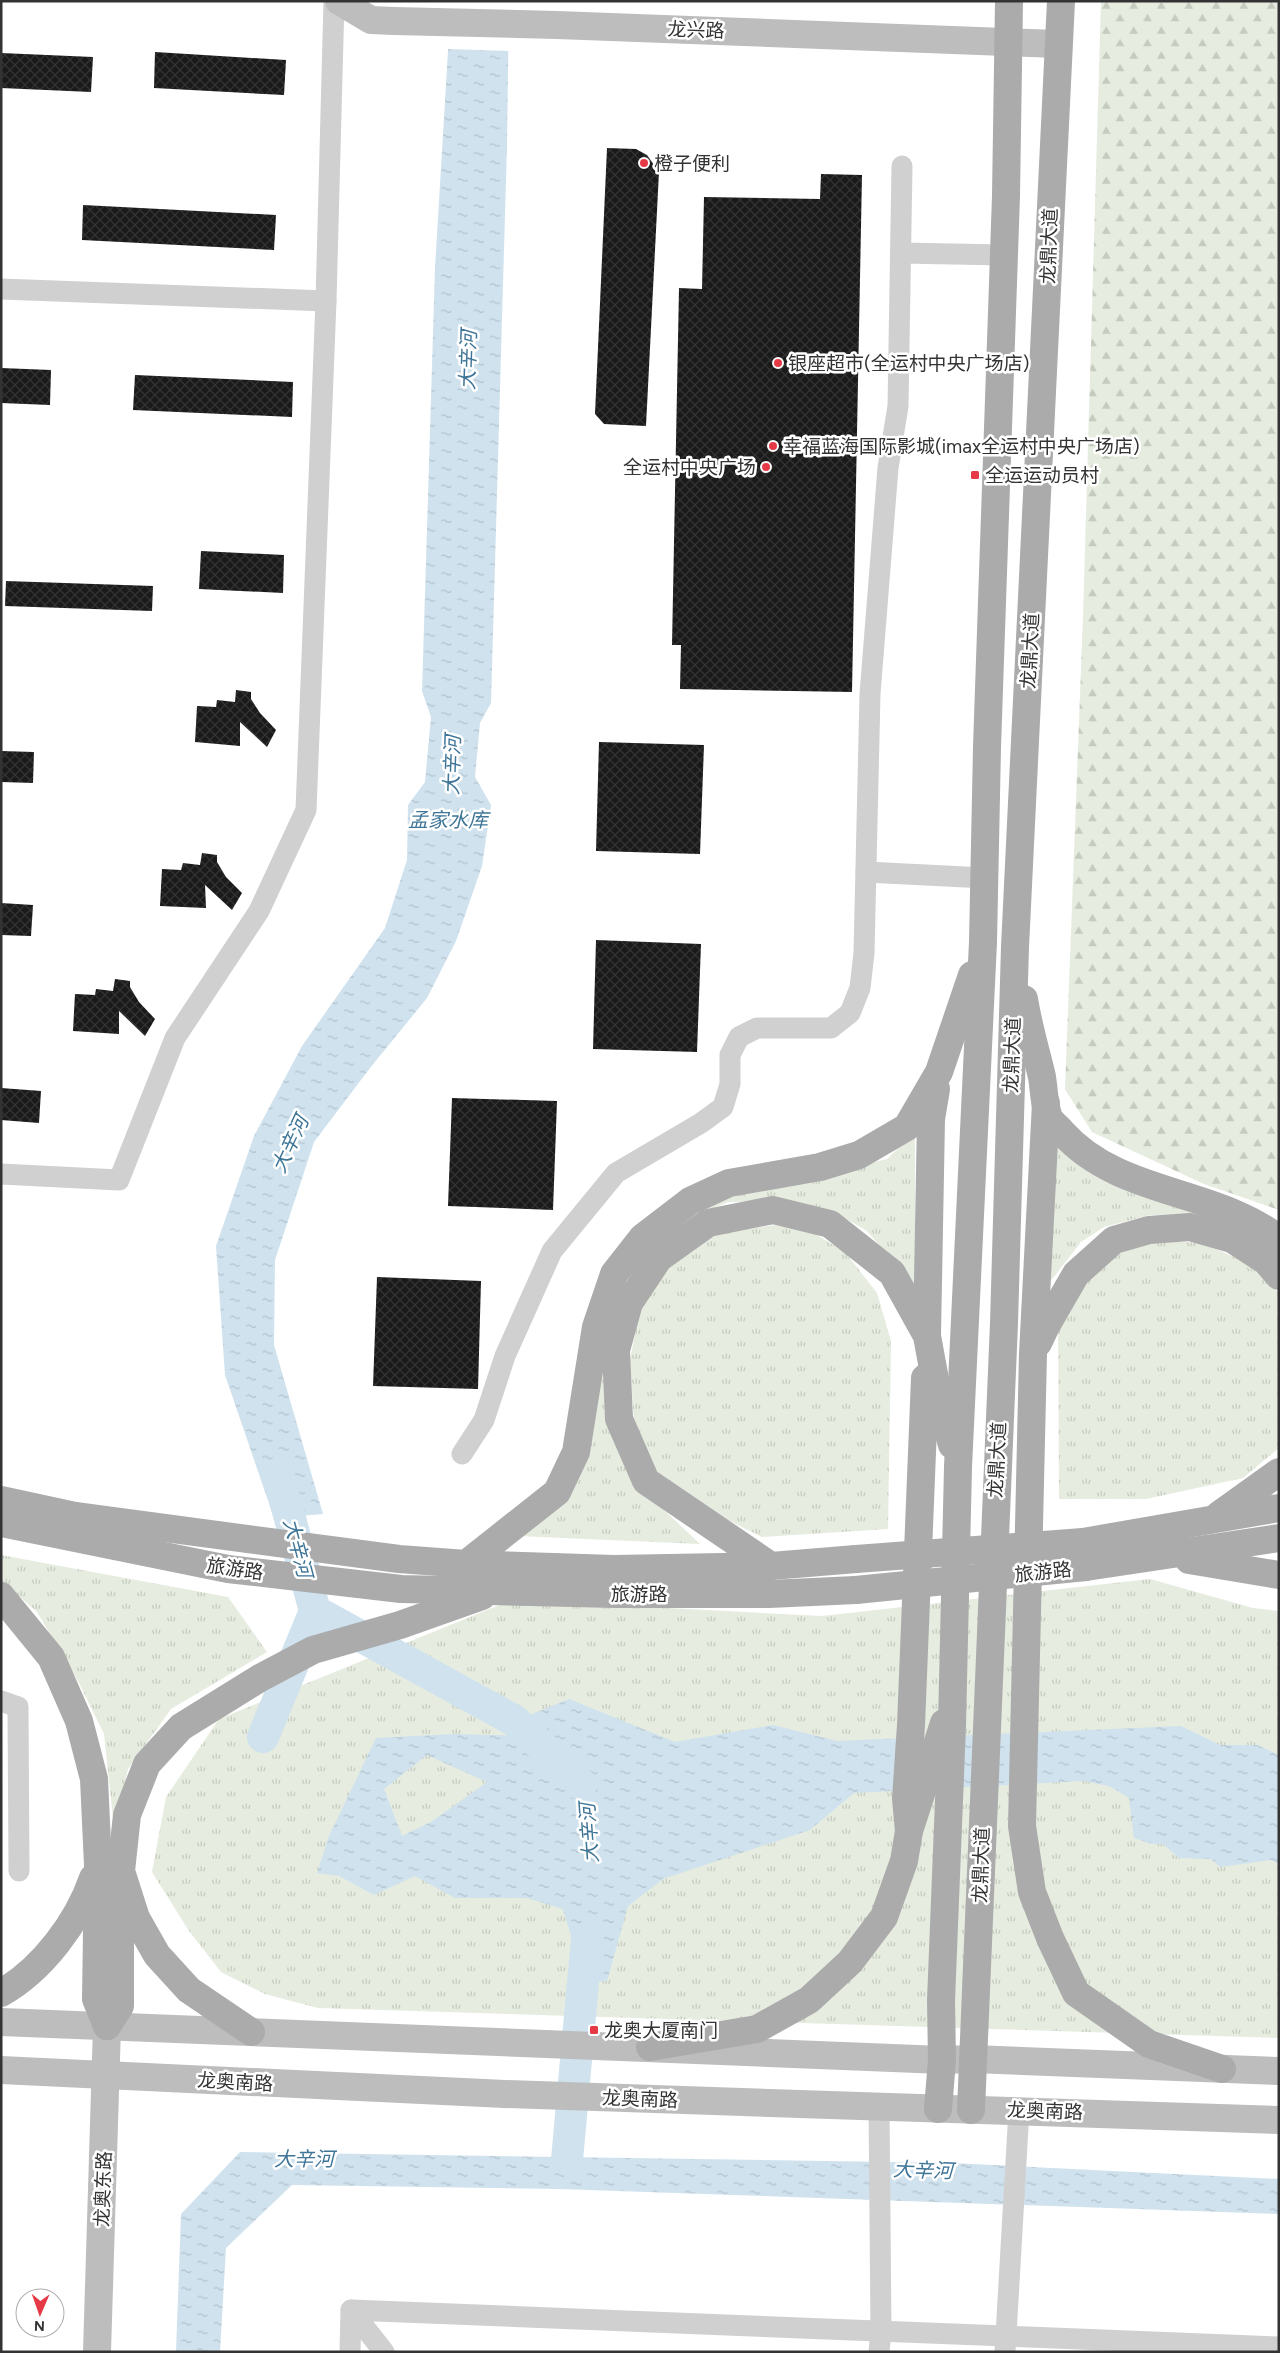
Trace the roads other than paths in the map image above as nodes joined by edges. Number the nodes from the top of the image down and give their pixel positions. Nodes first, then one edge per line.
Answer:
1 (334, 1) edge
2 (339, 1) edge
3 (1009, 1) edge
4 (1060, 1) edge
5 (1010, 41) junction
6 (1058, 44) junction
7 (902, 166) dead end
8 (901, 253) junction
9 (1004, 255) junction
10 (1, 289) edge
11 (326, 301) junction
12 (866, 872) junction
13 (985, 878) junction
14 (983, 942) junction
15 (1015, 947) junction
16 (939, 1072) junction
17 (1046, 1103) junction
18 (1, 1174) edge
19 (1279, 1239) edge
20 (1279, 1276) edge
21 (927, 1336) junction
22 (1033, 1354) junction
23 (462, 1454) dead end
24 (958, 1467) junction
25 (1279, 1472) edge
26 (996, 1477) junction
27 (1, 1500) edge
28 (1279, 1508) edge
29 (1212, 1520) junction
30 (1, 1523) edge
31 (1279, 1538) edge
32 (1084, 1555) junction
33 (1166, 1556) junction
34 (466, 1564) junction
35 (771, 1566) junction
36 (1279, 1575) edge
37 (499, 1590) junction
38 (1, 1596) edge
39 (1, 1701) edge
40 (990, 1708) junction
41 (947, 1727) junction
42 (1017, 1792) junction
43 (913, 1798) junction
44 (109, 1868) junction
45 (19, 1870) dead end
46 (1, 1993) edge
47 (1, 2022) edge
48 (107, 2026) junction
49 (251, 2032) junction
50 (649, 2047) junction
51 (973, 2059) junction
52 (942, 2060) junction
53 (1222, 2069) junction
54 (1, 2070) edge
55 (1279, 2071) edge
56 (107, 2076) junction
57 (879, 2106) junction
58 (938, 2109) junction
59 (971, 2110) junction
60 (1019, 2110) junction
61 (1279, 2120) edge
62 (351, 2310) junction
63 (880, 2341) edge
64 (1005, 2344) edge
65 (1279, 2347) edge
66 (97, 2352) edge
67 (350, 2352) edge
68 (384, 2352) edge

1 - 11 street
2 - 5 main road, 龙兴路
3 - 5 main road, 龙鼎大道
4 - 6 main road, 龙鼎大道
5 - 6 main road, 龙兴路
5 - 9 main road, 龙鼎大道
6 - 15 main road, 龙鼎大道
7 - 8 street
8 - 9 street
8 - 12 street
9 - 13 main road, 龙鼎大道
10 - 11 street
11 - 18 street
12 - 13 street
12 - 23 street
13 - 14 main road, 龙鼎大道
14 - 16 main road
14 - 24 main road, 龙鼎大道
15 - 17 main road
15 - 26 main road, 龙鼎大道
16 - 21 main road
16 - 34 main road
17 - 19 main road
17 - 22 main road
20 - 22 main road
21 - 24 main road
21 - 35 main road
21 - 43 main road
22 - 26 main road
22 - 42 main road
24 - 41 main road, 龙鼎大道
25 - 29 main road
26 - 40 main road, 龙鼎大道
27 - 34 main road, 旅游路
28 - 29 main road, 旅游路
29 - 32 main road, 旅游路
30 - 37 main road, 旅游路
31 - 33 main road, 旅游路
32 - 33 main road, 旅游路
32 - 35 main road, 旅游路, bridge
32 - 37 main road, 旅游路, bridge
33 - 36 main road
34 - 35 main road, 旅游路
37 - 44 main road
38 - 44 main road
39 - 45 street
40 - 42 main road
40 - 51 main road, 龙鼎大道
41 - 43 main road
41 - 52 main road, 龙鼎大道
42 - 53 main road
43 - 50 main road
44 - 46 main road
44 - 48 main road
44 - 49 main road
47 - 48 main road
48 - 49 main road
48 - 56 main road, 龙奥东路
49 - 50 main road
50 - 52 main road
51 - 52 main road
51 - 53 main road
51 - 59 main road, 龙鼎大道
52 - 58 main road, 龙鼎大道
53 - 55 main road
54 - 56 main road, 龙奥南路
56 - 57 main road, 龙奥南路
56 - 66 main road, 龙奥东路
57 - 58 main road, 龙奥南路
57 - 63 street
58 - 59 main road, 龙奥南路
59 - 60 main road, 龙奥南路
60 - 61 main road, 龙奥南路
60 - 64 street
62 - 63 street
62 - 67 street
62 - 68 street
63 - 64 street
64 - 65 street

